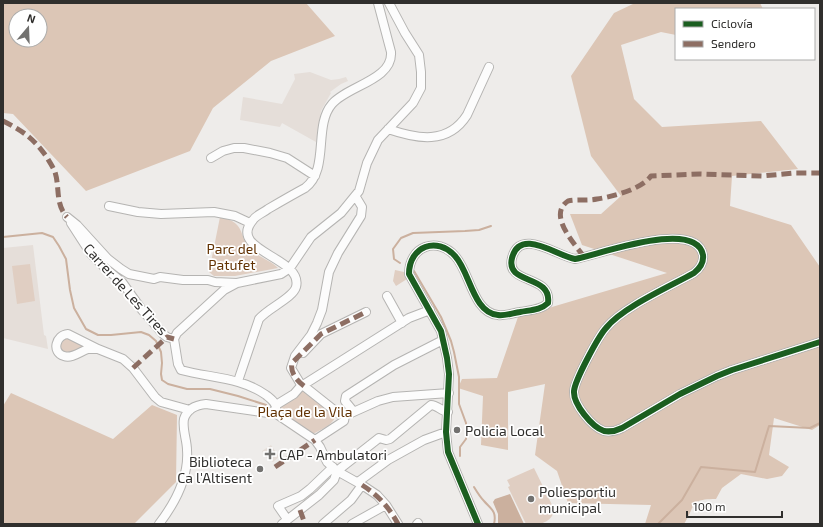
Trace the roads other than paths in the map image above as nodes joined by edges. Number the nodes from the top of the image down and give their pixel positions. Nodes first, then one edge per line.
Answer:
1 (378, 3) edge
2 (389, 3) edge
3 (489, 66) dead end
4 (388, 129) junction
5 (211, 158) dead end
6 (315, 176) junction
7 (356, 197) junction
8 (109, 206) dead end
9 (250, 223) junction
10 (290, 268) junction
11 (215, 282) junction
12 (237, 283) junction
13 (218, 296) junction
14 (387, 296) dead end
15 (430, 310) junction
16 (366, 312) dead end
17 (402, 323) junction
18 (174, 339) junction
19 (443, 340) junction
20 (820, 342) edge
21 (98, 349) junction
22 (292, 362) junction
23 (238, 382) junction
24 (304, 386) junction
25 (449, 393) junction
26 (276, 408) junction
27 (190, 410) junction
28 (354, 412) junction
29 (448, 412) junction
30 (342, 417) junction
31 (446, 432) junction
32 (315, 440) junction
33 (335, 469) junction
34 (360, 484) junction
35 (386, 505) junction
36 (285, 522) edge
37 (159, 524) edge
38 (323, 524) edge
39 (352, 524) edge
40 (398, 524) edge
41 (478, 524) edge

1 - 6 street
2 - 4 street
3 - 4 street
4 - 7 street
5 - 6 street
6 - 9 street
7 - 10 street
7 - 22 street
8 - 9 street
9 - 10 street
10 - 12 street
10 - 23 street
11 - 12 street
11 - 13 street
11 - 18 street, Carrer de Les Tires
12 - 13 street
13 - 18 street
14 - 17 street
15 - 17 street
15 - 19 street
15 - 20 street
16 - 22 street
17 - 24 street
18 - 23 street
19 - 25 street
19 - 28 street
21 - 21 street
21 - 27 street
22 - 24 street
23 - 26 street
24 - 26 street
24 - 30 street
25 - 28 street
25 - 29 street
26 - 27 street
26 - 32 street
27 - 37 street
28 - 30 street
29 - 31 street
29 - 33 street
30 - 32 street
31 - 34 street
31 - 41 street
32 - 33 street
33 - 34 street
33 - 36 street
33 - 36 street
34 - 35 street
34 - 38 street
35 - 39 street
35 - 40 street

